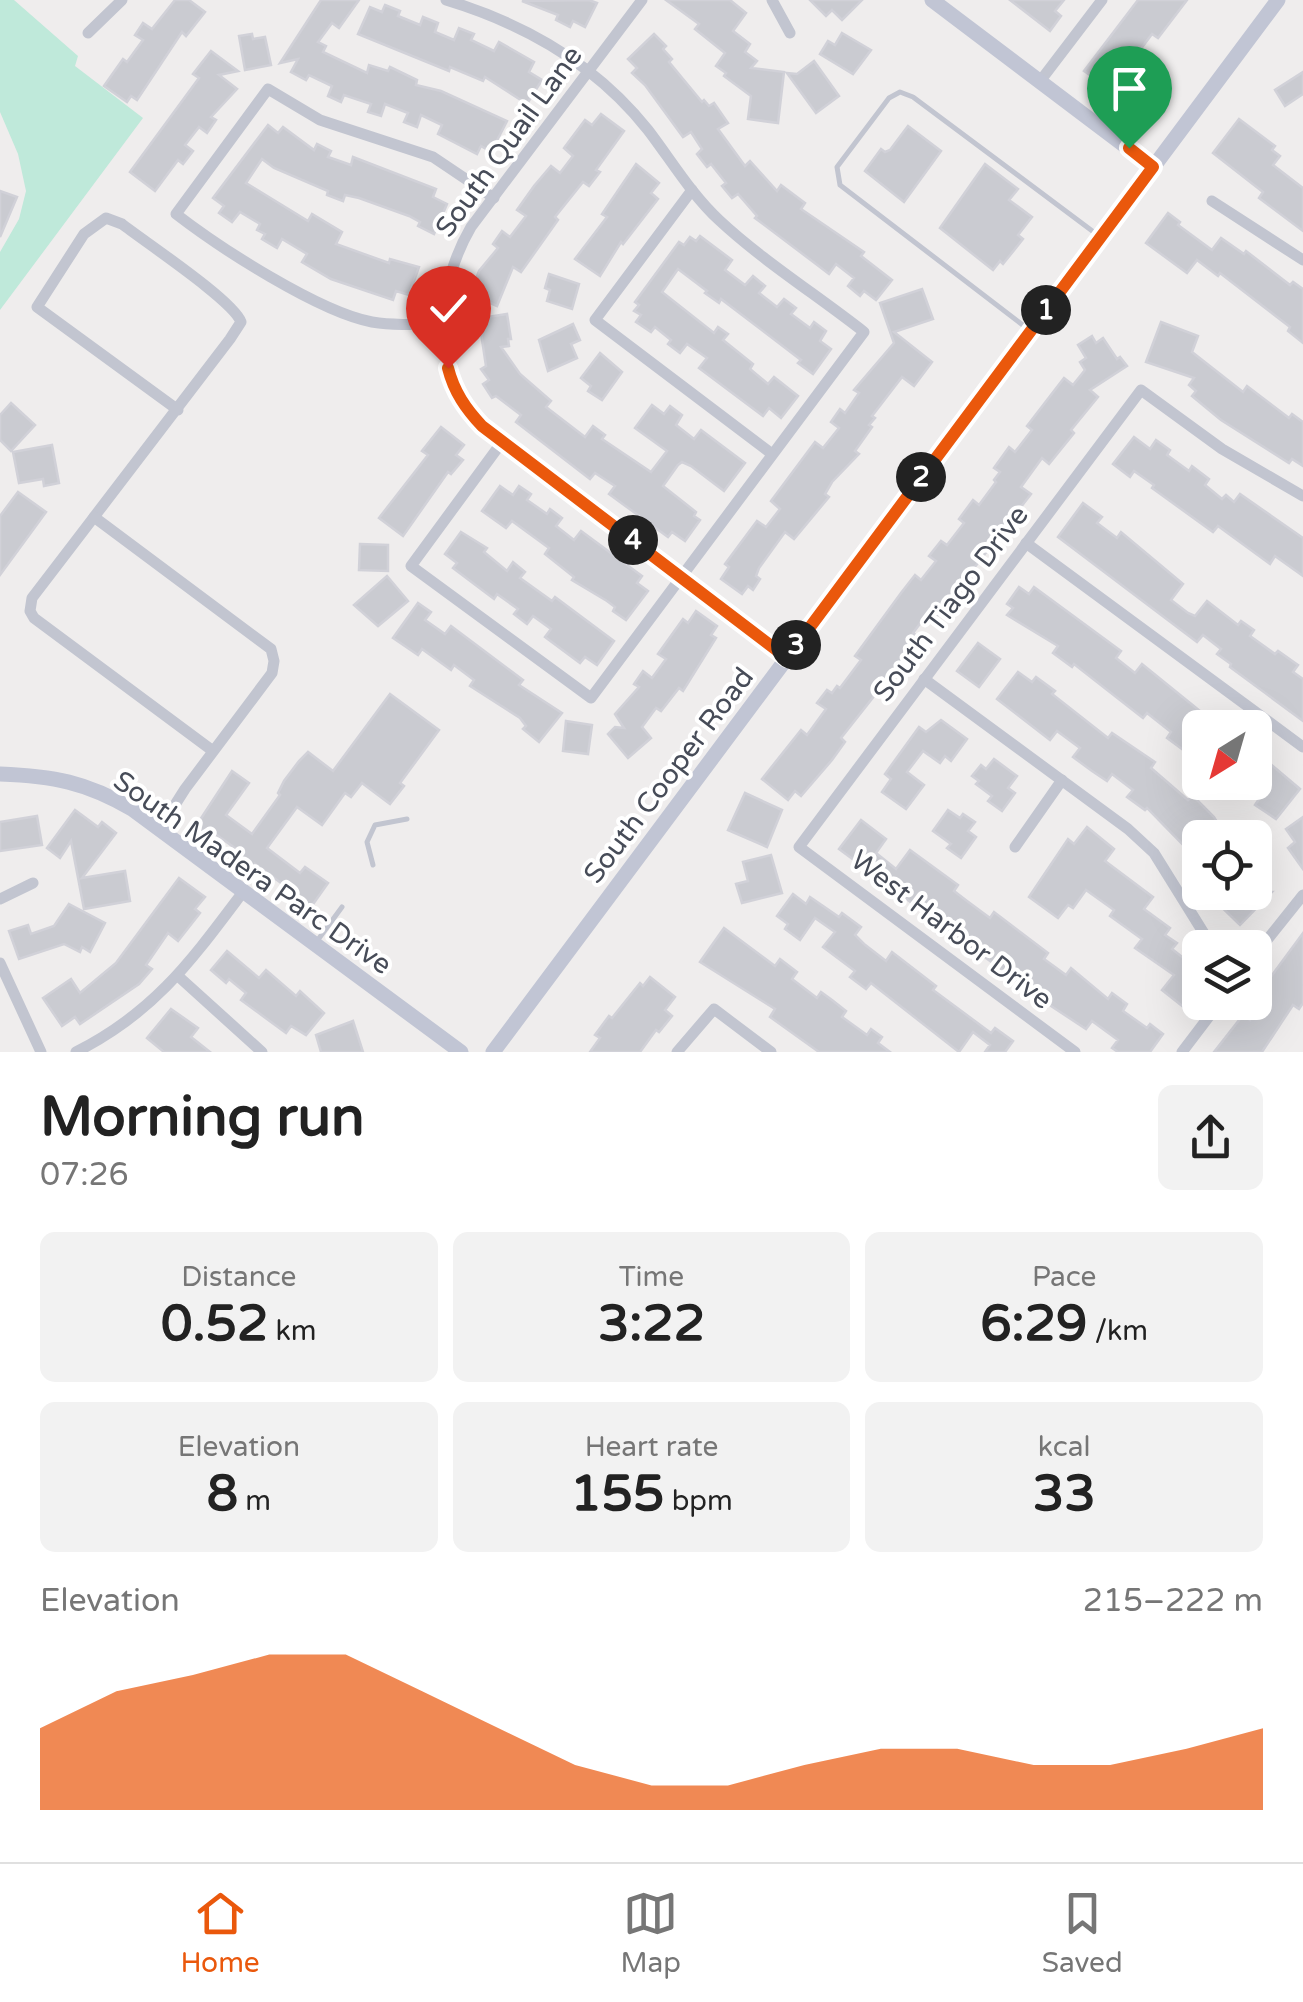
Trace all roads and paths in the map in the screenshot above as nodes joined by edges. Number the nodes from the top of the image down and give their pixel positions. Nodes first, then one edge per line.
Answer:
1 (122, 0) edge
2 (446, 0) edge
3 (642, 0) edge
4 (772, 0) edge
5 (932, 0) edge
6 (1102, 0) edge
7 (1278, 0) edge
8 (88, 32) dead end
9 (790, 33) dead end
10 (588, 70) junction
11 (1041, 80) junction
12 (1153, 167) junction
13 (692, 190) junction
14 (494, 198) junction
15 (1212, 200) dead end
16 (1100, 236) junction
17 (1303, 260) edge
18 (442, 323) junction
19 (1030, 330) junction
20 (178, 410) junction
21 (502, 442) junction
22 (772, 454) junction
23 (1303, 496) edge
24 (94, 517) junction
25 (1026, 543) junction
26 (681, 576) junction
27 (787, 658) junction
28 (924, 680) junction
29 (1303, 747) edge
30 (213, 751) junction
31 (0, 774) edge
32 (1062, 780) junction
33 (407, 819) dead end
34 (159, 830) junction
35 (799, 847) joint
36 (1015, 847) dead end
37 (373, 865) dead end
38 (33, 883) dead end
39 (243, 892) junction
40 (1303, 896) edge
41 (0, 899) edge
42 (342, 907) dead end
43 (1199, 930) edge
44 (1272, 935) edge
45 (315, 944) junction
46 (0, 962) edge
47 (178, 976) junction
48 (1206, 1020) edge
49 (40, 1052) edge
50 (76, 1052) edge
51 (262, 1052) edge
52 (461, 1052) edge
53 (493, 1052) edge
54 (676, 1052) edge
55 (771, 1052) edge
56 (1076, 1052) edge
57 (1182, 1052) edge

1 - 8 street
2 - 10 street
3 - 10 street, South Quail Lane
4 - 9 street
5 - 11 main road
6 - 11 street
7 - 12 main road, South Cooper Road
10 - 13 street
10 - 14 street, South Quail Lane
11 - 12 main road
12 - 16 main road, South Cooper Road
13 - 22 street
13 - 22 street
14 - 18 street, South Quail Lane
14 - 18 street
15 - 17 street
16 - 19 main road, South Cooper Road
16 - 19 lane
18 - 21 street, South Quail Lane
19 - 27 main road, South Cooper Road
20 - 20 street
20 - 24 street
21 - 26 street, South Quail Lane
21 - 26 street
22 - 26 street
23 - 25 street, South Tiago Drive
24 - 30 street
24 - 30 street
25 - 28 street, South Tiago Drive
25 - 29 street
26 - 27 street, South Quail Lane
27 - 53 main road, South Cooper Road
28 - 32 street
28 - 35 street, South Tiago Drive
30 - 34 street
31 - 34 main road, South Madera Parc Drive
32 - 36 street
32 - 43 street
33 - 37 lane
34 - 39 main road, South Madera Parc Drive
35 - 56 street, West Harbor Drive
38 - 41 street
39 - 45 main road, South Madera Parc Drive
39 - 47 street
40 - 44 street
42 - 45 lane
45 - 52 main road, South Madera Parc Drive
46 - 49 street
47 - 50 street
47 - 51 street
48 - 57 street
54 - 55 street

